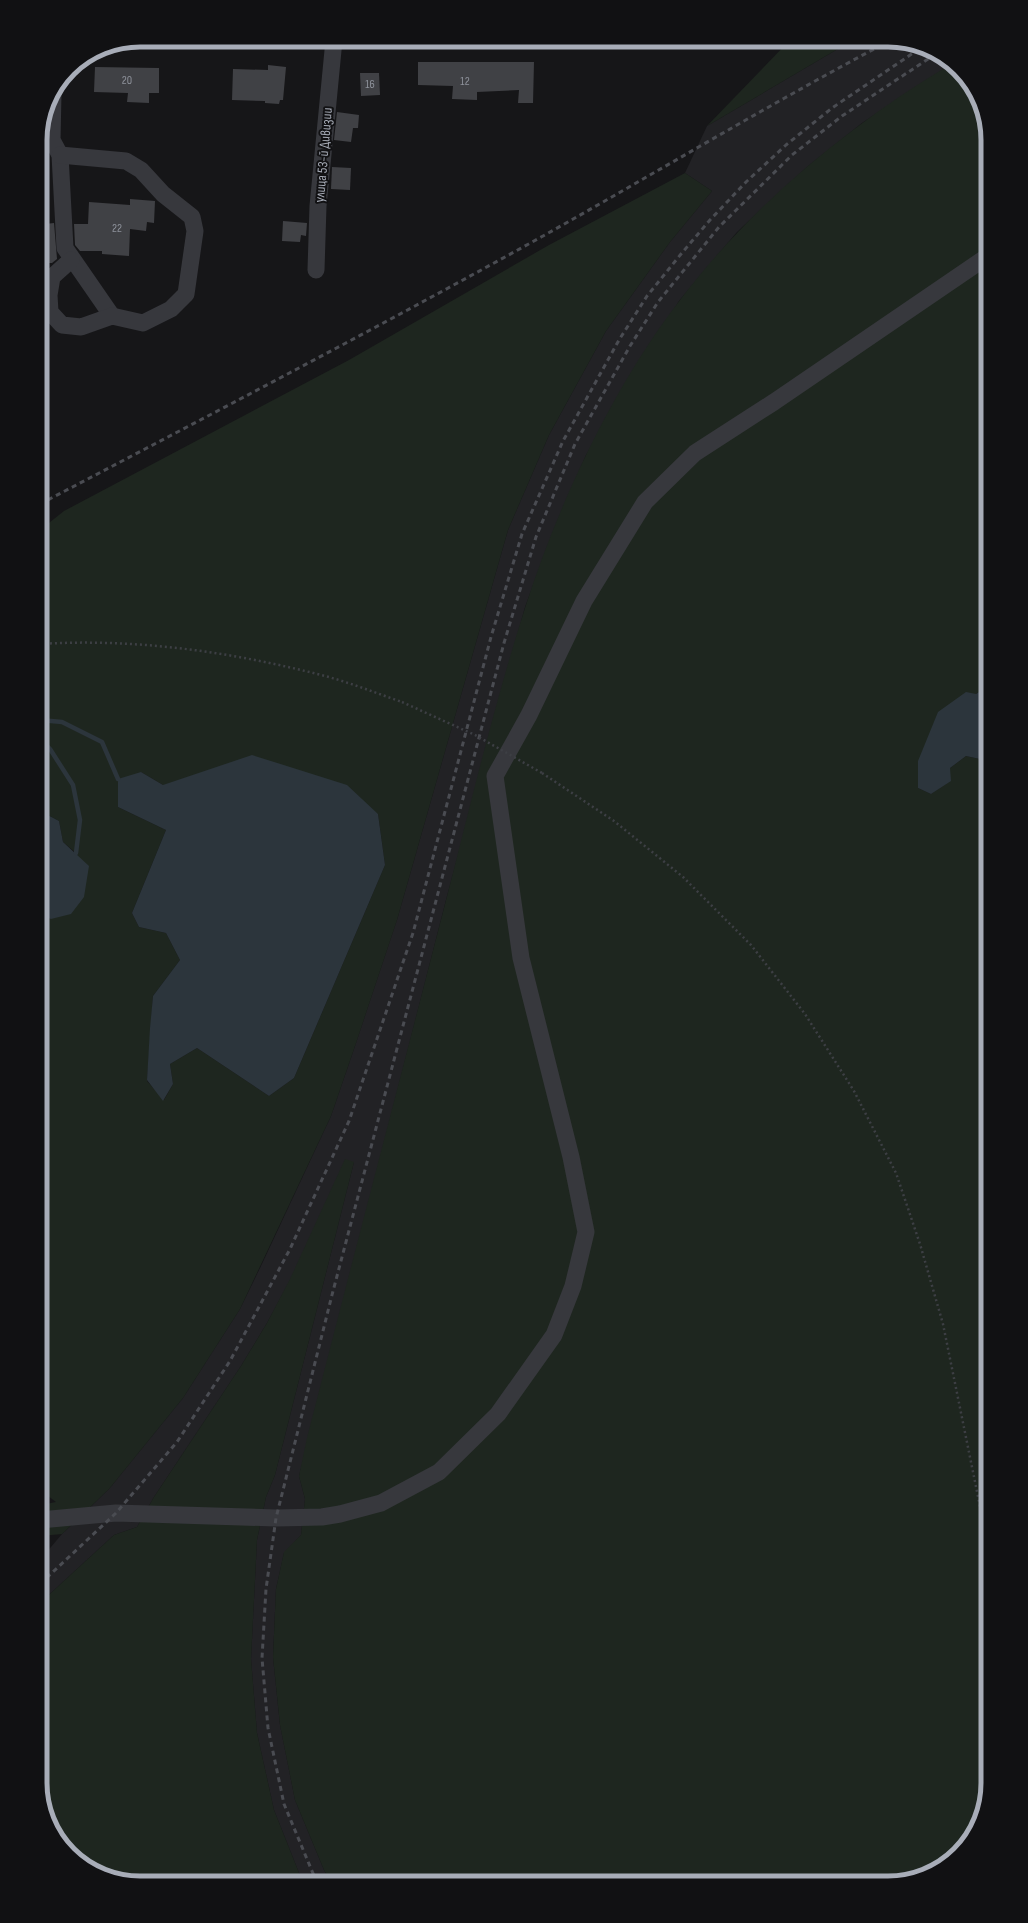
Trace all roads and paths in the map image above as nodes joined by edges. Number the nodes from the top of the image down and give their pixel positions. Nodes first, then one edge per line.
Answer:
1 (333, 47) edge
2 (53, 109) edge
3 (60, 155) junction
4 (71, 260) junction
5 (981, 261) edge
6 (316, 270) dead end
7 (112, 316) junction
8 (47, 643) edge
9 (981, 1512) edge
10 (47, 1519) edge

1 - 6 street, улица 53-й Дивизии
2 - 3 street
3 - 4 street
3 - 7 street
4 - 7 street
4 - 7 street
5 - 10 street
8 - 9 path, bridge

